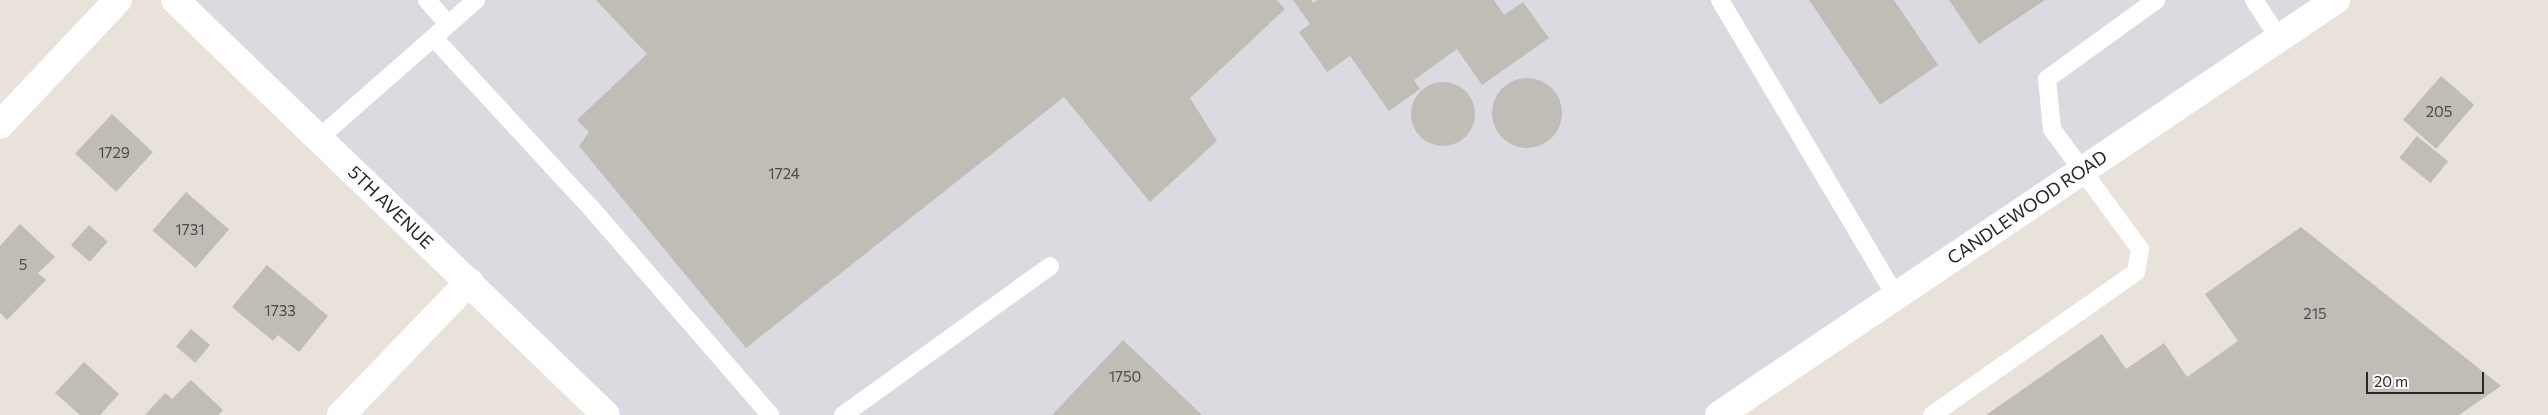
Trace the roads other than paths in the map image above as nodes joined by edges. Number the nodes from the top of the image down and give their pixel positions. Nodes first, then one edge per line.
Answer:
1 (118, 0) edge
2 (175, 0) edge
3 (427, 0) edge
4 (476, 0) edge
5 (1720, 0) edge
6 (2156, 0) edge
7 (2254, 0) edge
8 (2336, 0) edge
9 (448, 24) junction
10 (434, 38) junction
11 (2280, 38) junction
12 (0, 125) edge
13 (319, 138) junction
14 (2084, 170) junction
15 (1050, 266) dead end
16 (469, 282) junction
17 (1896, 296) junction
18 (342, 415) edge
19 (606, 415) edge
20 (770, 415) edge
21 (843, 415) edge
22 (1719, 415) edge
23 (1932, 415) edge

1 - 12 street
2 - 13 street, 5TH AVENUE
3 - 9 lane
4 - 9 lane
5 - 17 lane
6 - 14 lane
7 - 11 lane
8 - 11 street, CANDLEWOOD ROAD
9 - 10 lane
10 - 13 lane
10 - 20 lane
11 - 14 street, CANDLEWOOD ROAD
13 - 16 street, 5TH AVENUE
14 - 17 street, CANDLEWOOD ROAD
14 - 23 lane
15 - 21 lane
16 - 18 street
16 - 19 street, 5TH AVENUE
17 - 22 street, CANDLEWOOD ROAD

